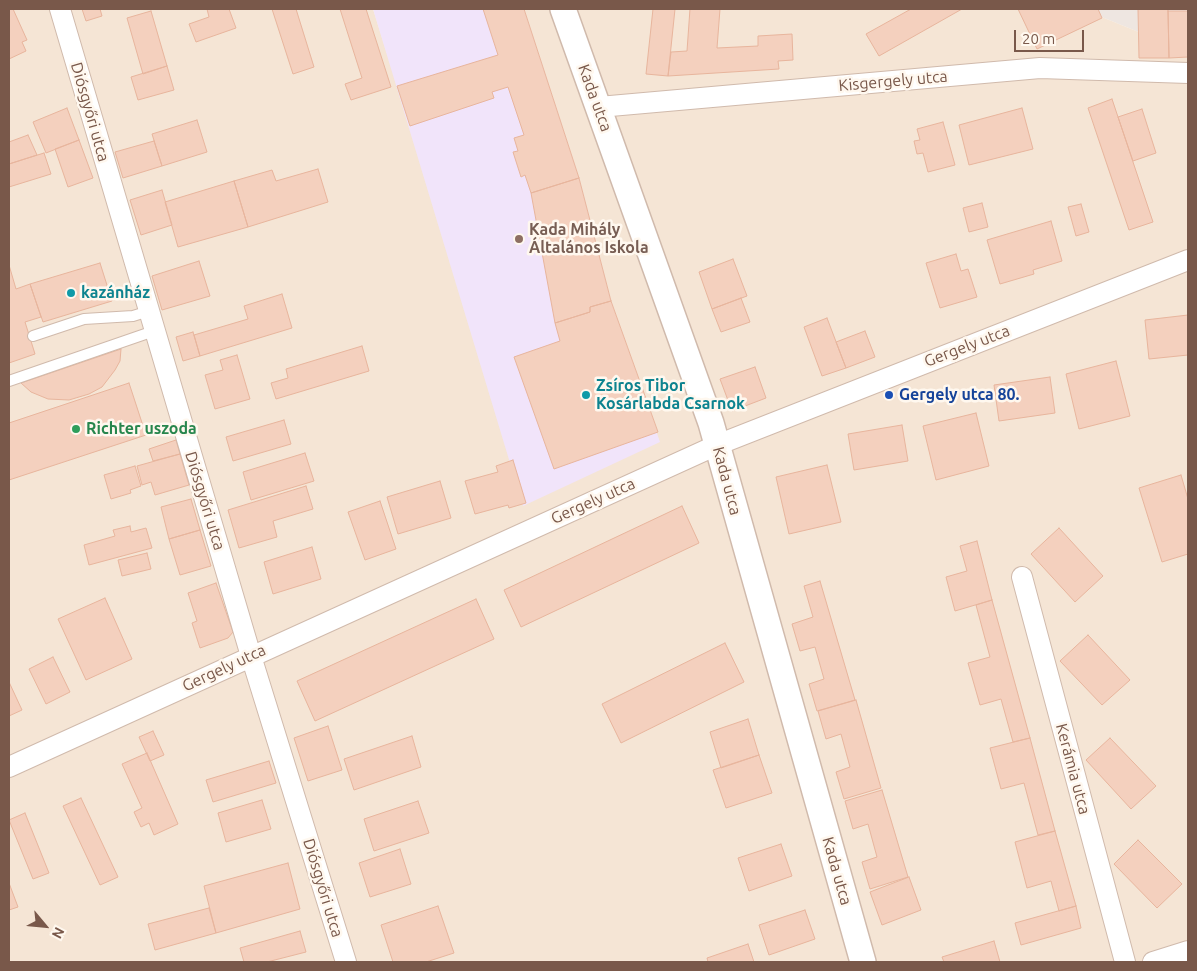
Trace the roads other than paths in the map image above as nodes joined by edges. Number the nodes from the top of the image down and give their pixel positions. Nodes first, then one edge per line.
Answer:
1 (60, 9) edge
2 (563, 9) edge
3 (1188, 73) edge
4 (599, 108) junction
5 (1188, 260) edge
6 (149, 311) junction
7 (154, 331) junction
8 (33, 336) dead end
9 (9, 381) edge
10 (716, 445) junction
11 (1022, 577) dead end
12 (251, 656) junction
13 (9, 767) edge
14 (1188, 951) edge
15 (346, 962) edge
16 (863, 962) edge
17 (1125, 962) edge
18 (1153, 962) edge

1 - 6 street, Diósgyőri utca
2 - 4 street, Kada utca
3 - 4 street, Kisgergely utca
4 - 10 street, Kada utca
5 - 10 street, Gergely utca
6 - 7 street, Diósgyőri utca
6 - 8 lane
7 - 9 lane
7 - 12 street, Diósgyőri utca
10 - 12 street, Gergely utca
10 - 16 street, Kada utca
11 - 17 street, Kerámia utca
12 - 13 street, Gergely utca
12 - 15 street, Diósgyőri utca
14 - 18 street

